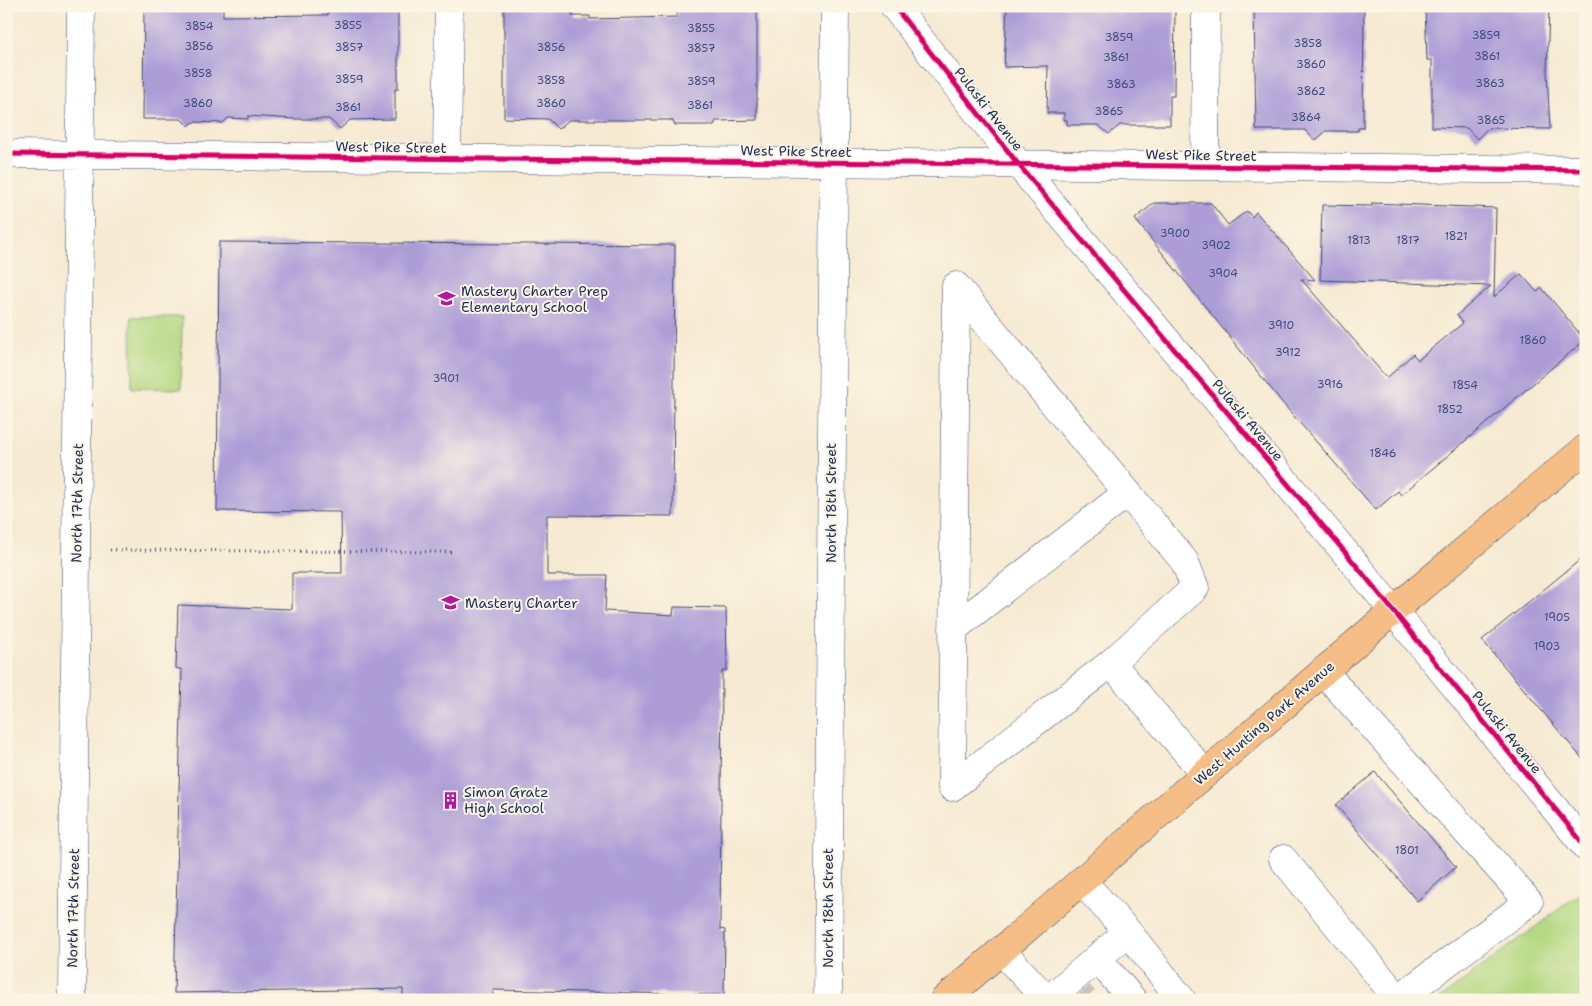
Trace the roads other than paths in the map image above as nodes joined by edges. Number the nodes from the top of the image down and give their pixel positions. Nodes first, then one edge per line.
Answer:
1 (81, 6) edge
2 (449, 6) edge
3 (835, 6) edge
4 (894, 6) edge
5 (1206, 6) edge
6 (6, 154) edge
7 (80, 155) junction
8 (447, 158) junction
9 (834, 163) junction
10 (1018, 164) junction
11 (1205, 166) junction
12 (1586, 170) edge
13 (1586, 448) edge
14 (1128, 492) junction
15 (1393, 611) junction
16 (953, 629) junction
17 (1111, 664) junction
18 (1323, 671) junction
19 (1205, 774) junction
20 (1586, 847) edge
21 (1283, 859) dead end
22 (1082, 881) junction
23 (1128, 932) junction
24 (1002, 950) junction
25 (1097, 958) junction
26 (72, 1000) edge
27 (828, 1000) edge
28 (944, 1000) edge
29 (1047, 1000) edge
30 (1133, 1000) edge
31 (1182, 1000) edge

1 - 7 street, North 17th Street
2 - 8 street
3 - 9 street, North 18th Street
4 - 10 street, Pulaski Avenue
5 - 11 street
6 - 7 street, West Pike Street
7 - 8 street, West Pike Street
7 - 26 street, North 17th Street
8 - 9 street, West Pike Street
9 - 10 street, West Pike Street
9 - 27 street, North 18th Street
10 - 11 street, West Pike Street
10 - 15 street, Pulaski Avenue
11 - 12 street, West Pike Street
13 - 15 main road, West Hunting Park Avenue
14 - 16 street
14 - 16 street
14 - 17 street
15 - 18 main road, West Hunting Park Avenue
15 - 20 street, Pulaski Avenue
16 - 17 street
17 - 19 street
18 - 19 main road, West Hunting Park Avenue
18 - 21 street
19 - 22 main road, West Hunting Park Avenue
22 - 23 street
22 - 24 main road, West Hunting Park Avenue
23 - 25 street
23 - 31 street
24 - 28 main road, West Hunting Park Avenue
24 - 29 street
25 - 29 street
25 - 30 street

